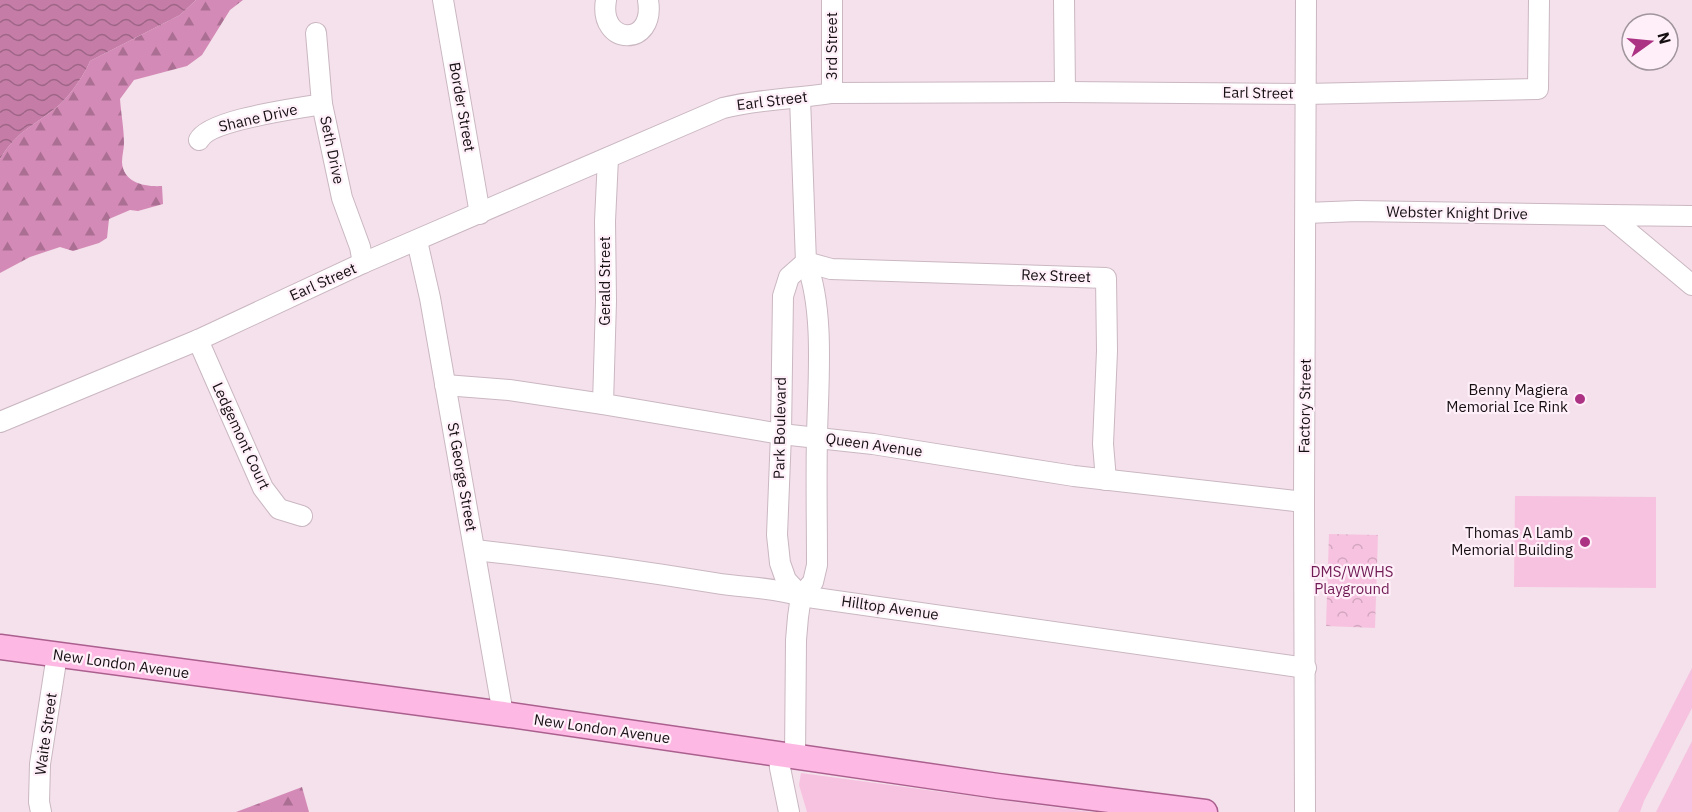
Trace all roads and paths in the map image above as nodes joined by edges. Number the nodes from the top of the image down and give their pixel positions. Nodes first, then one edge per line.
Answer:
1 (443, 0) edge
2 (606, 0) edge
3 (648, 0) edge
4 (832, 0) edge
5 (1064, 0) edge
6 (1306, 0) edge
7 (1539, 0) edge
8 (316, 33) dead end
9 (1065, 92) junction
10 (832, 93) junction
11 (1305, 94) junction
12 (800, 98) junction
13 (322, 105) junction
14 (199, 140) dead end
15 (608, 158) junction
16 (1306, 213) junction
17 (480, 214) junction
18 (1608, 215) junction
19 (1692, 216) edge
20 (417, 241) junction
21 (806, 262) junction
22 (363, 264) junction
23 (1692, 285) edge
24 (198, 340) junction
25 (445, 386) junction
26 (603, 404) junction
27 (0, 422) edge
28 (781, 434) junction
29 (817, 437) junction
30 (1106, 480) junction
31 (1304, 502) junction
32 (302, 516) dead end
33 (475, 550) junction
34 (801, 596) junction
35 (0, 647) edge
36 (57, 655) junction
37 (1306, 668) junction
38 (502, 714) junction
39 (787, 757) junction
40 (1166, 809) edge
41 (41, 812) edge
42 (789, 812) edge
43 (1205, 812) edge
44 (1305, 812) edge

1 - 17 street, Border Street
2 - 3 street
4 - 10 street, 3rd Street
5 - 9 street
6 - 11 street, Factory Street
7 - 11 street, Earl Street
8 - 13 street, Seth Drive
9 - 10 street, Earl Street
9 - 11 street, Earl Street
10 - 12 street, Earl Street
11 - 16 street, Factory Street
12 - 15 street, Earl Street
12 - 21 street
13 - 14 street, Shane Drive
13 - 22 street, Seth Drive
15 - 17 street, Earl Street
15 - 26 street, Gerald Street
16 - 18 street, Webster Knight Drive
16 - 31 street, Factory Street
17 - 20 street, Earl Street
18 - 19 street, Webster Knight Drive
18 - 23 street
20 - 22 street, Earl Street
20 - 25 street, St George Street
21 - 28 street, Park Boulevard
21 - 29 street
21 - 30 street, Rex Street
22 - 24 street, Earl Street
24 - 27 street, Earl Street
24 - 32 street, Ledgemont Court
25 - 26 street, Queen Avenue
25 - 33 street, St George Street
26 - 28 street, Queen Avenue
28 - 29 street, Queen Avenue
28 - 34 street, Park Boulevard
29 - 30 street, Queen Avenue
29 - 34 street
30 - 31 street, Queen Avenue
31 - 37 street, Factory Street
33 - 34 street, Hilltop Avenue
33 - 38 street, St George Street
34 - 37 street, Hilltop Avenue
34 - 39 street
35 - 36 main road, New London Avenue
36 - 38 main road, New London Avenue
36 - 41 street, Waite Street
37 - 44 street, Factory Street
38 - 39 main road, New London Avenue
39 - 40 main road, New London Avenue
39 - 42 street
40 - 43 main road, New London Avenue

